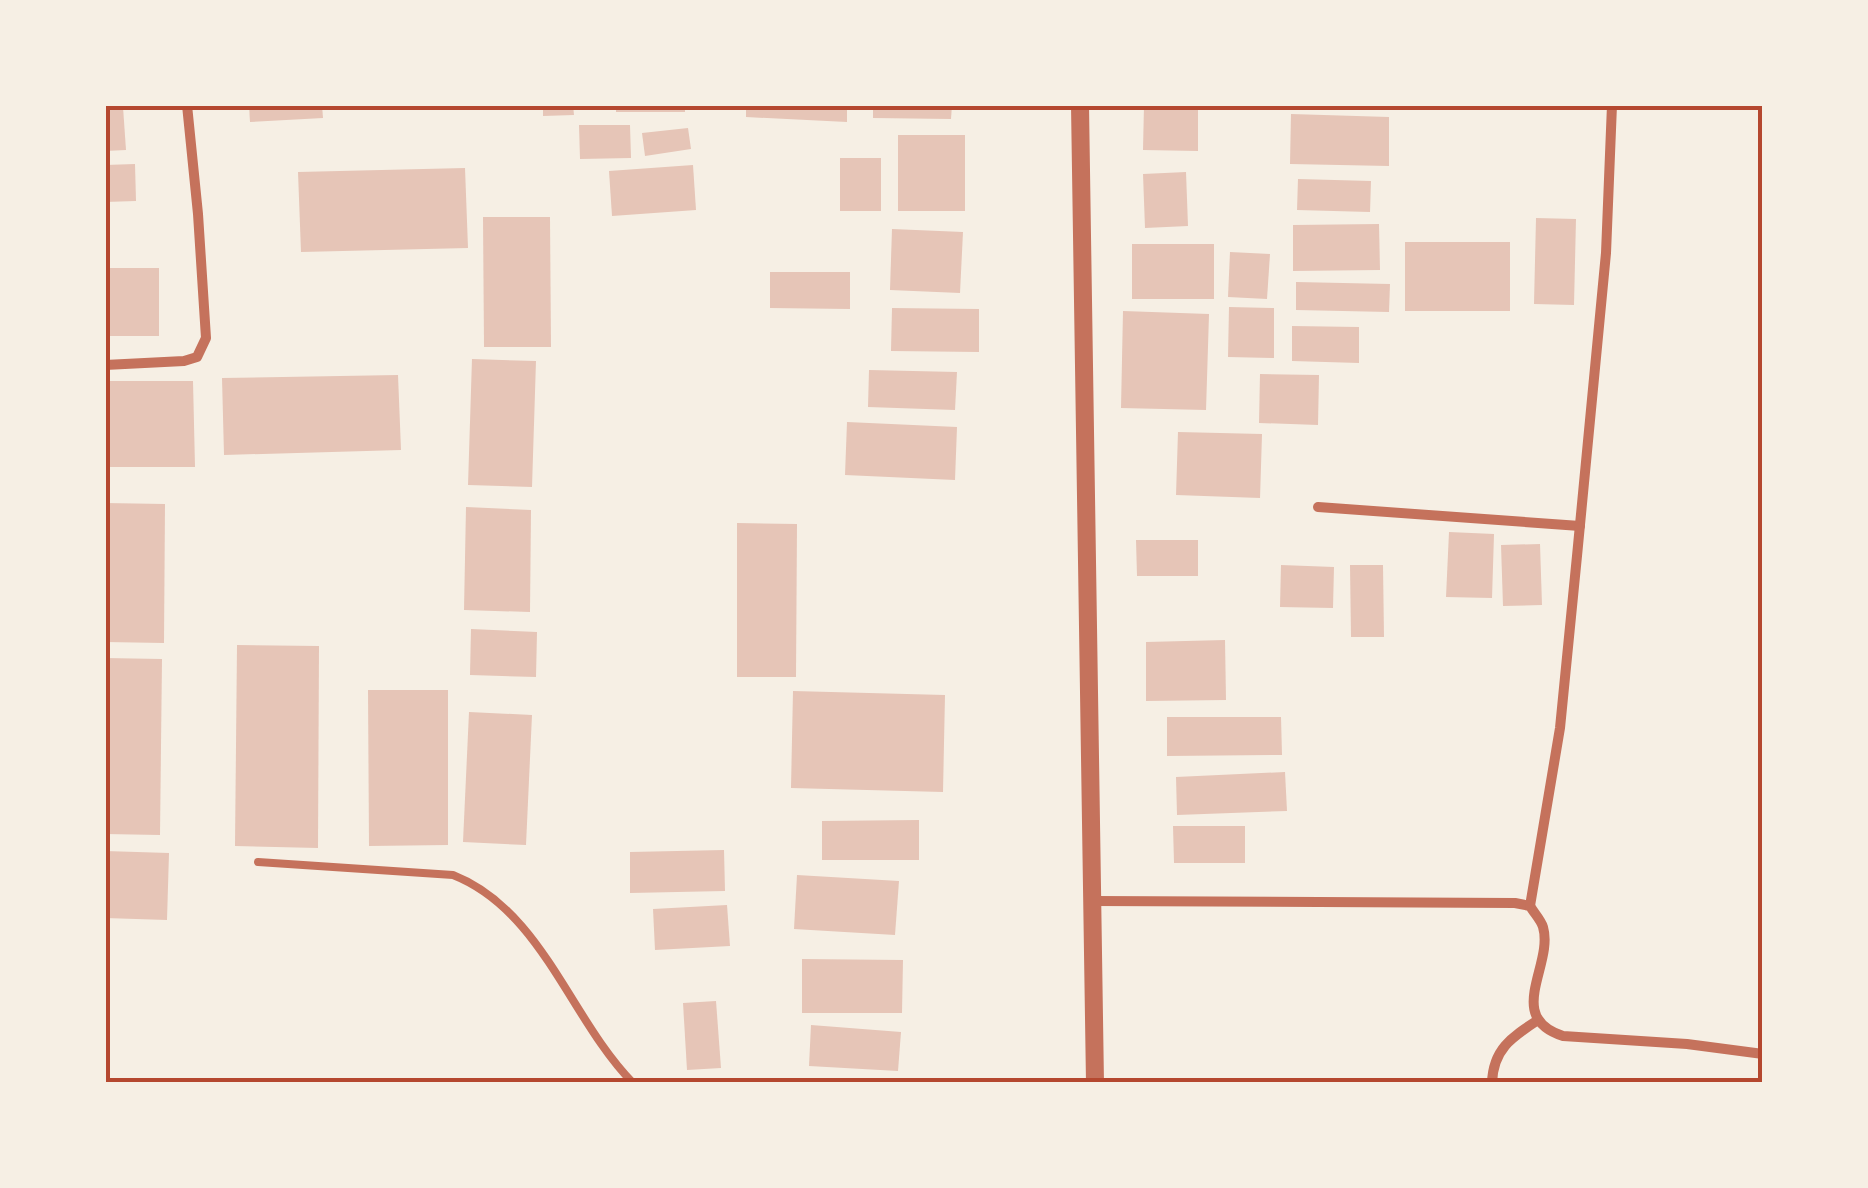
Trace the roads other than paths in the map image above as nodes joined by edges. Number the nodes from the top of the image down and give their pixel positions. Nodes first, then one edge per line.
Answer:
1 (187, 105) edge
2 (1080, 105) edge
3 (1612, 105) edge
4 (105, 365) edge
5 (1318, 506) dead end
6 (1580, 526) junction
7 (258, 862) dead end
8 (1094, 901) junction
9 (1530, 906) junction
10 (1538, 1020) junction
11 (1763, 1054) edge
12 (634, 1083) edge
13 (1095, 1083) edge
14 (1492, 1083) edge

1 - 4 street
2 - 8 street
3 - 6 street
5 - 6 street
6 - 9 street
7 - 12 lane
8 - 9 street
8 - 13 street
9 - 10 street
10 - 11 street
10 - 14 street

